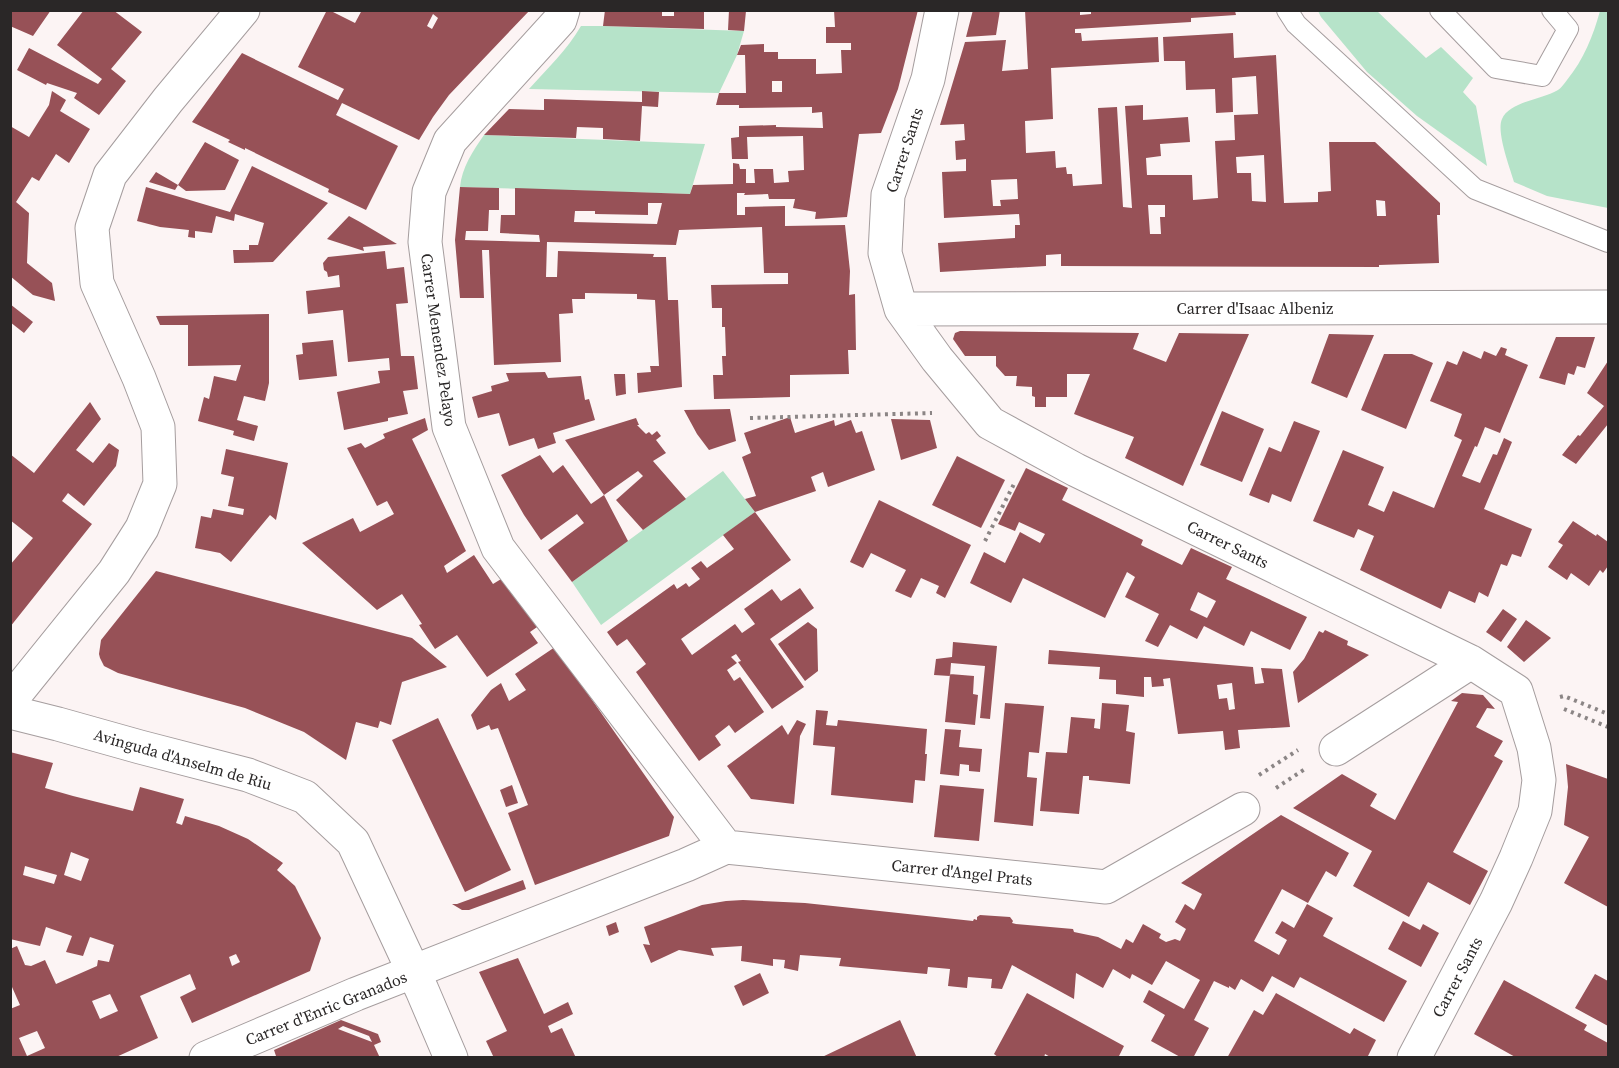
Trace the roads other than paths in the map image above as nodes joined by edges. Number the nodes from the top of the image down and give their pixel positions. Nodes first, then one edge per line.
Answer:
1 (243, 10) edge
2 (563, 10) edge
3 (942, 10) edge
4 (1287, 10) edge
5 (1440, 10) edge
6 (1552, 10) edge
7 (1608, 242) edge
8 (1608, 307) edge
9 (901, 309) junction
10 (1471, 662) junction
11 (10, 701) edge
12 (10, 712) edge
13 (1336, 749) road end
14 (1246, 795) road end
15 (726, 847) junction
16 (414, 972) junction
17 (206, 1058) edge
18 (451, 1058) edge
19 (1414, 1058) edge

1 - 11 street
2 - 15 street, Carrer Menendez Pelayo
3 - 9 street, Carrer Sants
4 - 7 lane
5 - 6 lane
8 - 9 street, Carrer d'Isaac Albeniz
9 - 10 street, Carrer Sants
10 - 13 street
10 - 19 street, Carrer Sants
12 - 16 street, Avinguda d'Anselm de Riu
14 - 15 street, Carrer d'Angel Prats
15 - 16 street
16 - 17 street, Carrer d'Enric Granados
16 - 18 street, Avinguda d'Anselm de Riu

